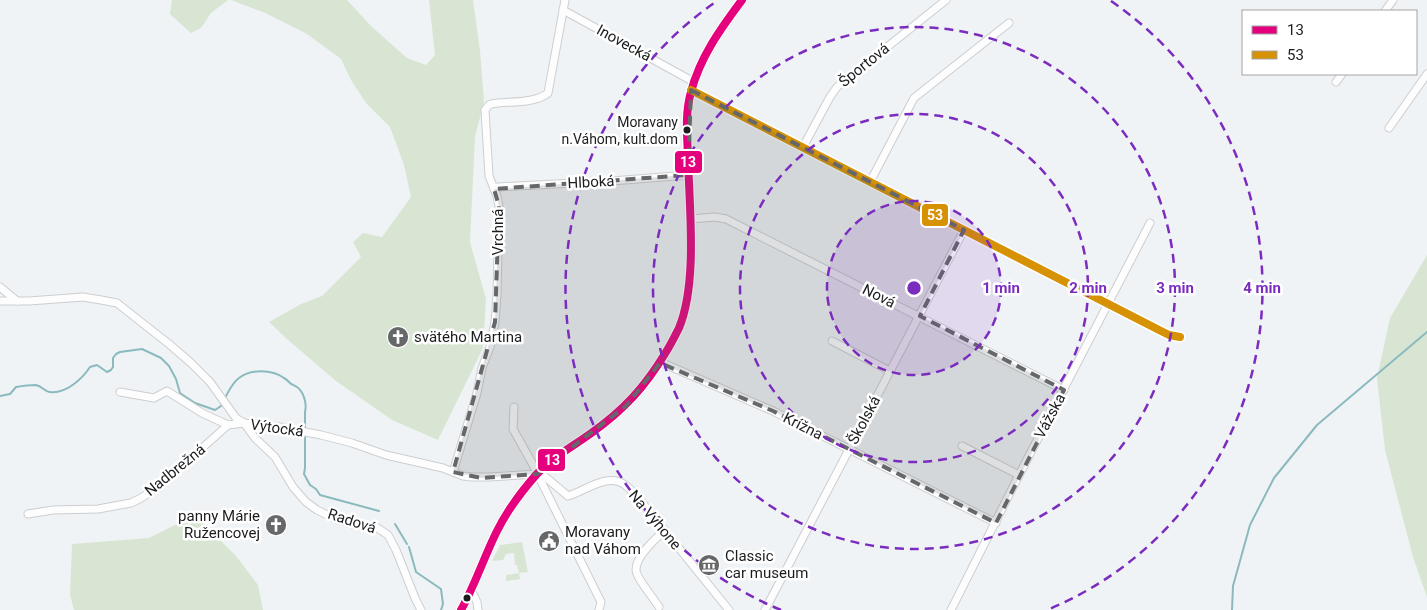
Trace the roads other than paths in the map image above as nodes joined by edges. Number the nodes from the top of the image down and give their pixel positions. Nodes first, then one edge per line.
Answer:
1 (565, 0) edge
2 (742, 0) edge
3 (946, 0) edge
4 (563, 10) junction
5 (1009, 23) dead end
6 (1427, 74) edge
7 (1341, 75) edge
8 (1336, 82) dead end
9 (1425, 82) edge
10 (692, 86) junction
11 (1389, 128) dead end
12 (802, 148) junction
13 (688, 175) junction
14 (870, 182) junction
15 (494, 189) junction
16 (690, 219) junction
17 (1150, 223) dead end
18 (964, 230) junction
19 (0, 287) edge
20 (0, 301) edge
21 (17, 301) junction
22 (1108, 303) junction
23 (920, 316) junction
24 (1180, 337) dead end
25 (832, 341) dead end
26 (660, 362) junction
27 (890, 371) junction
28 (1064, 390) junction
29 (120, 392) dead end
30 (514, 407) dead end
31 (244, 423) junction
32 (228, 425) junction
33 (962, 446) dead end
34 (848, 449) junction
35 (453, 472) junction
36 (537, 474) junction
37 (1019, 475) junction
38 (28, 514) dead end
39 (996, 523) junction
40 (664, 530) junction
41 (471, 590) junction
42 (659, 607) dead end
43 (421, 610) edge
44 (461, 610) edge
45 (478, 610) edge
46 (599, 610) edge
47 (729, 610) edge
48 (765, 610) edge
49 (951, 610) edge

1 - 4 street
2 - 10 main road
3 - 12 street, Športová
4 - 10 street, Inovecká
4 - 15 street, Vrchná
5 - 14 street
6 - 9 street
7 - 8 street
9 - 11 street
10 - 12 street, Inovecká
10 - 13 main road
12 - 14 street, Inovecká
13 - 15 street, Hlboká
13 - 16 main road
14 - 18 street, Inovecká
15 - 35 street, Vrchná
16 - 23 street, Nová
16 - 26 main road
17 - 22 street, Vážska
18 - 22 street, Inovecká
18 - 23 street, Školská
19 - 21 street
20 - 21 street, Výtocká
21 - 31 street, Výtocká
22 - 24 street, Inovecká
22 - 28 street, Vážska
23 - 27 street, Školská
23 - 28 street, Nová
25 - 27 street
26 - 34 street, Krížna
26 - 36 main road
27 - 34 street, Školská
28 - 37 street, Vážska
29 - 32 street
30 - 36 street
31 - 32 street
31 - 35 street, Výtocká
31 - 43 street, Radová
32 - 38 street, Nadbrežná
33 - 37 street
34 - 39 street, Krížna
34 - 48 street, Školská
35 - 36 street, Výtocká
36 - 40 street, Na Výhone
36 - 41 main road
36 - 46 street
37 - 39 street, Vážska
39 - 49 street, Vážska
40 - 42 street, Na Výhone
40 - 47 street, Na Výhone
41 - 44 main road
41 - 45 street

